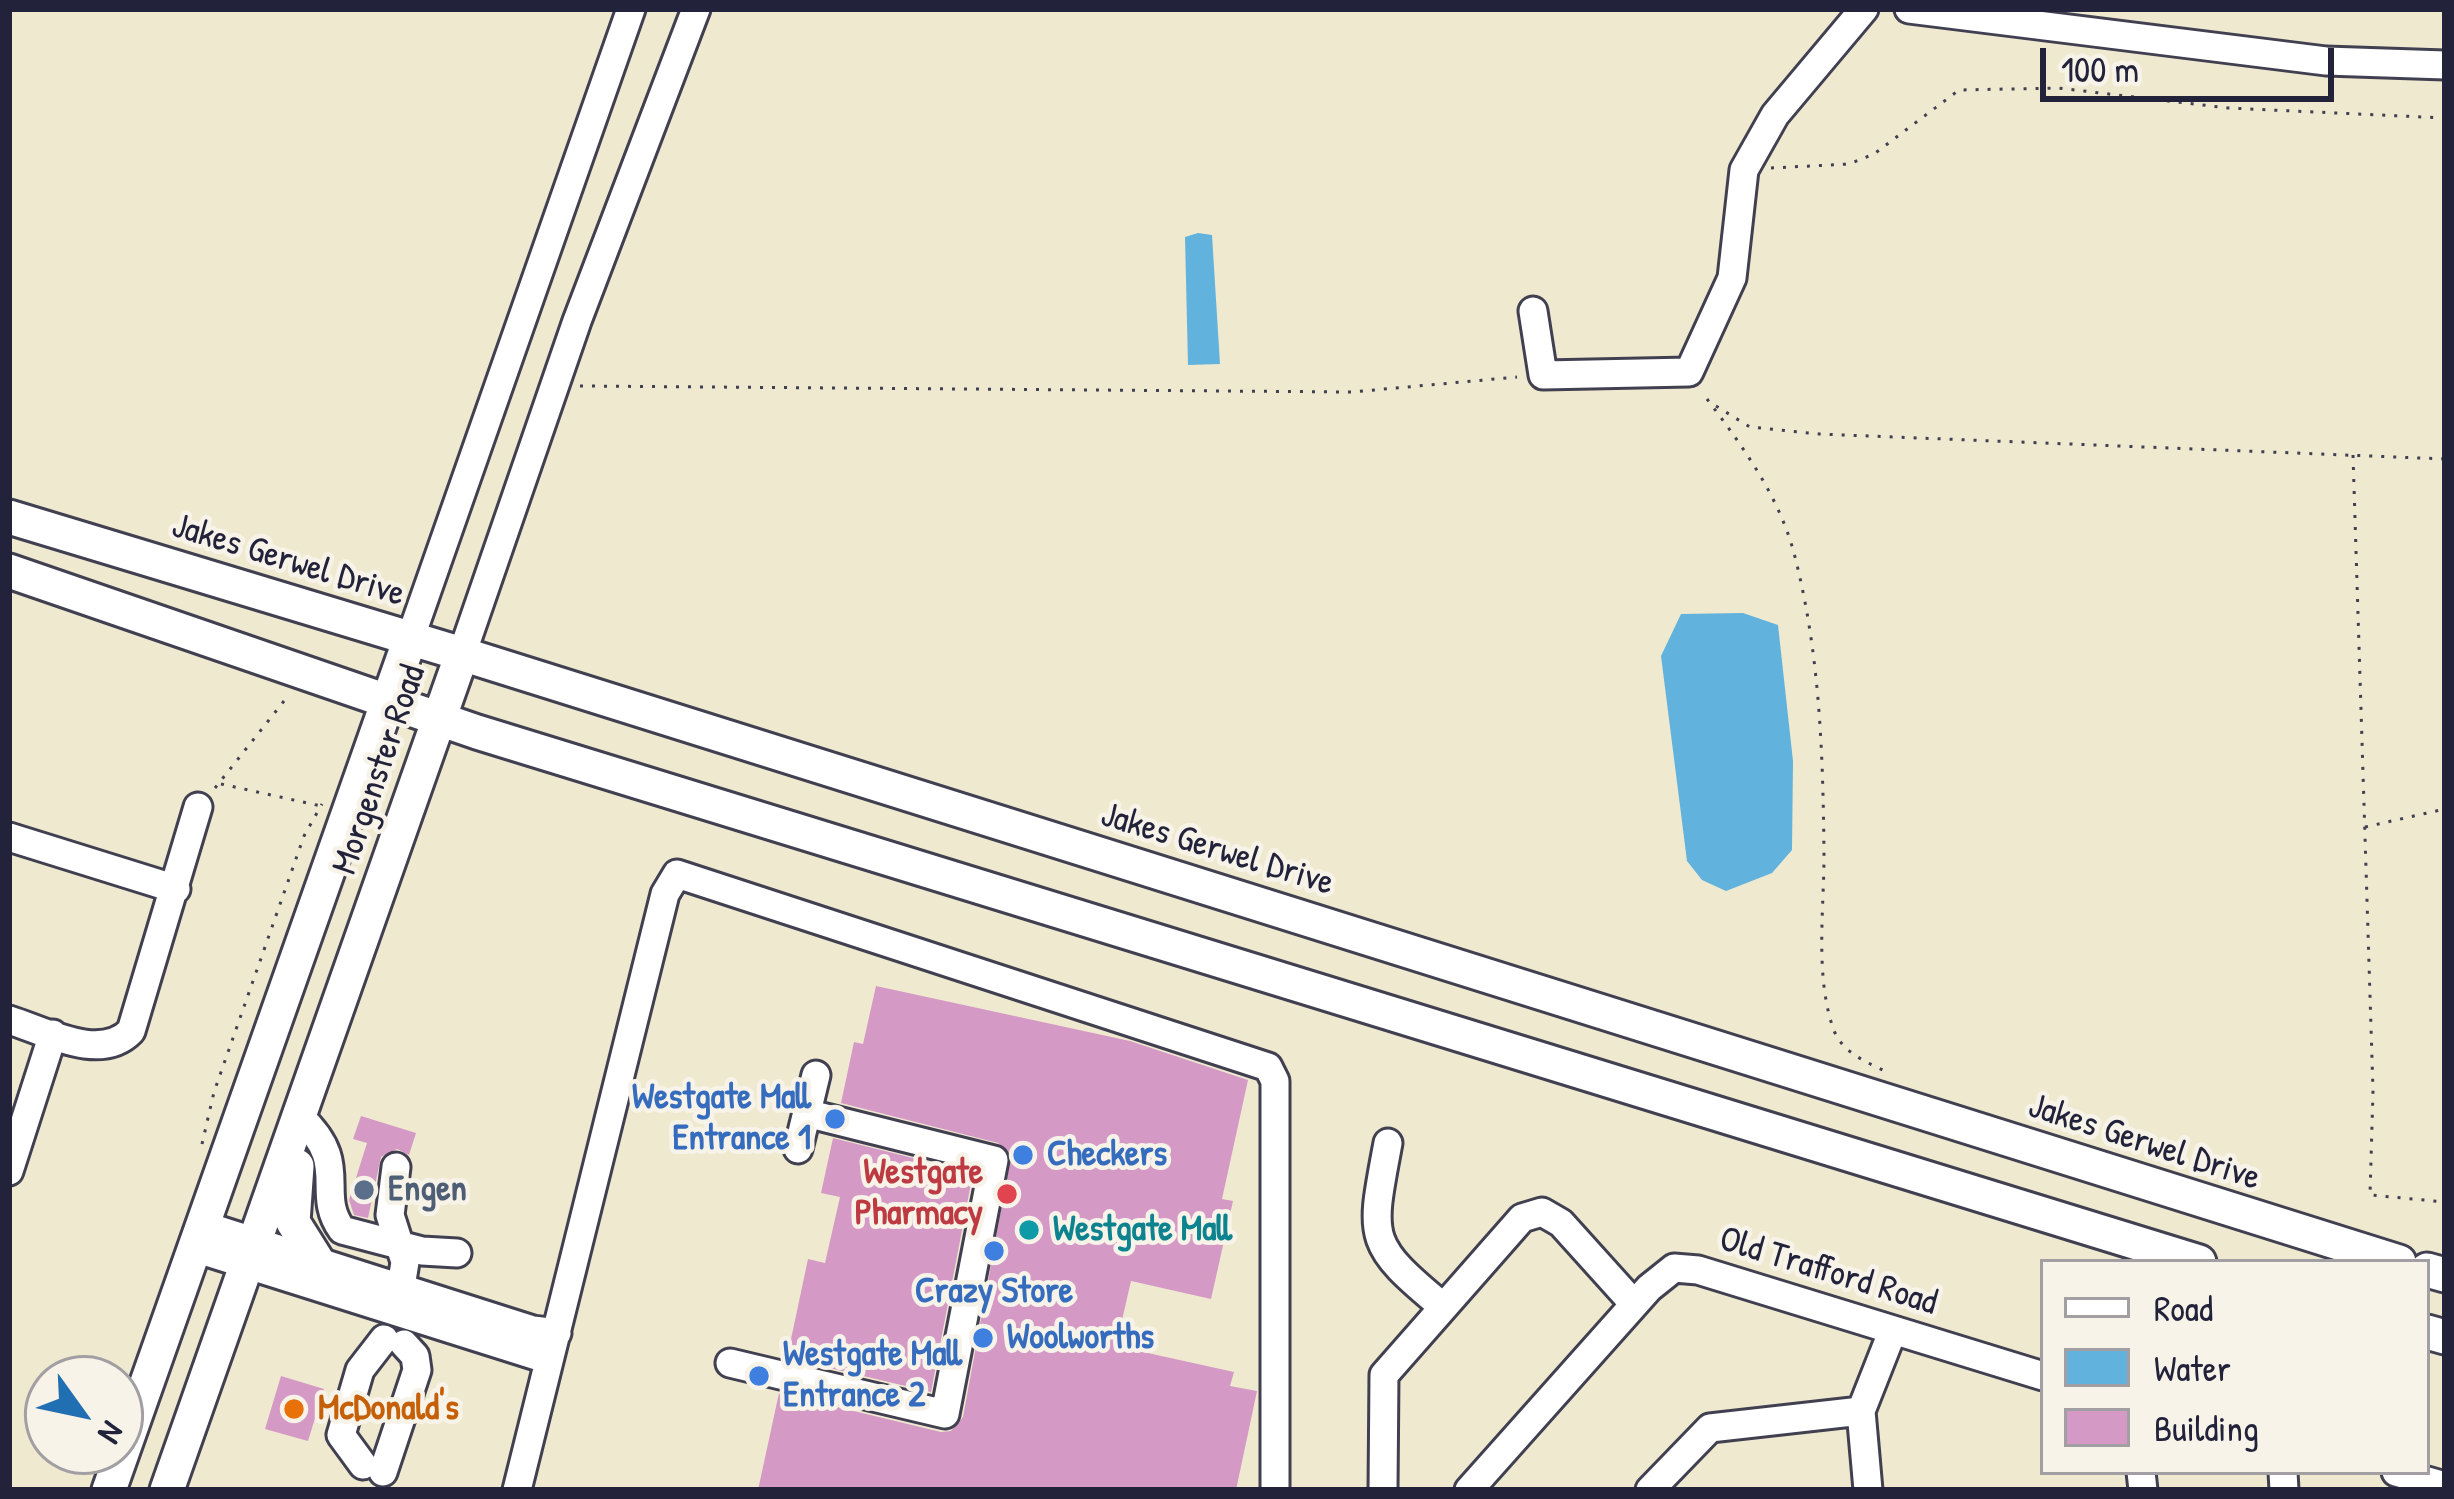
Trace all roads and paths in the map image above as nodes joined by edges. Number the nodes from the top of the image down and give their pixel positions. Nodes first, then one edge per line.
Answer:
1 (631, 9) edge
2 (696, 9) edge
3 (1864, 9) edge
4 (1909, 9) edge
5 (2445, 65) edge
6 (2445, 118) edge
7 (1744, 170) junction
8 (1533, 311) dead end
9 (1689, 372) junction
10 (1543, 375) junction
11 (554, 386) junction
12 (1707, 399) junction
13 (2353, 455) junction
14 (2445, 459) edge
15 (9, 518) edge
16 (9, 571) edge
17 (410, 639) junction
18 (462, 654) junction
19 (289, 695) dead end
20 (388, 702) junction
21 (438, 718) junction
22 (219, 784) junction
23 (198, 807) joint
24 (2445, 809) edge
25 (2364, 827) junction
26 (9, 837) edge
27 (176, 889) junction
28 (9, 1021) edge
29 (53, 1034) junction
30 (816, 1075) dead end
31 (1895, 1076) dead end
32 (810, 1114) junction
33 (298, 1123) junction
34 (1388, 1143) dead end
35 (798, 1149) dead end
36 (202, 1159) dead end
37 (396, 1167) dead end
38 (9, 1171) edge
39 (2445, 1202) edge
40 (199, 1237) junction
41 (399, 1242) junction
42 (457, 1253) dead end
43 (251, 1255) junction
44 (2189, 1259) edge
45 (2389, 1259) edge
46 (320, 1264) junction
47 (1634, 1304) junction
48 (1442, 1306) junction
49 (396, 1322) junction
50 (1893, 1330) junction
51 (553, 1347) junction
52 (730, 1363) dead end
53 (2040, 1375) edge
54 (1861, 1411) junction
55 (2405, 1475) edge
56 (2439, 1487) edge
57 (109, 1490) edge
58 (167, 1490) edge
59 (517, 1490) edge
60 (1275, 1490) edge
61 (1383, 1490) edge
62 (1468, 1490) edge
63 (1650, 1490) edge
64 (1868, 1490) edge

1 - 17 street, Morgenster Road
2 - 11 street, Morgenster Road
3 - 7 street
4 - 5 street
6 - 7 path
7 - 9 street
8 - 10 street
9 - 10 street
9 - 12 path
10 - 11 path
11 - 18 street, Morgenster Road
12 - 13 path
12 - 31 path
13 - 14 path
13 - 25 path
15 - 17 main road, Jakes Gerwel Drive
16 - 20 main road
17 - 18 main road, Jakes Gerwel Drive
17 - 20 main road, Morgenster Road
18 - 21 main road, Morgenster Road
18 - 45 main road, Jakes Gerwel Drive
19 - 22 path
20 - 21 main road
20 - 40 main road, Morgenster Road
21 - 33 main road, Morgenster Road
21 - 44 main road
22 - 23 path
22 - 36 path
23 - 27 street
24 - 25 path
25 - 39 path
26 - 27 street
27 - 29 street
28 - 29 street
29 - 38 street
30 - 32 street
32 - 35 street
32 - 52 street
33 - 41 street
33 - 43 main road, Morgenster Road
33 - 46 main road
34 - 48 street
37 - 41 street
40 - 43 street
40 - 57 main road, Morgenster Road
41 - 42 street
41 - 49 street
43 - 46 street
43 - 49 street
43 - 58 main road, Morgenster Road
46 - 49 street
47 - 48 street
47 - 50 street, Old Trafford Road
47 - 62 street, Old Trafford Road
48 - 61 street
49 - 49 street
49 - 51 street
50 - 53 street, Old Trafford Road
50 - 54 street
51 - 59 street
51 - 60 street
54 - 63 street
54 - 64 street
55 - 56 street

